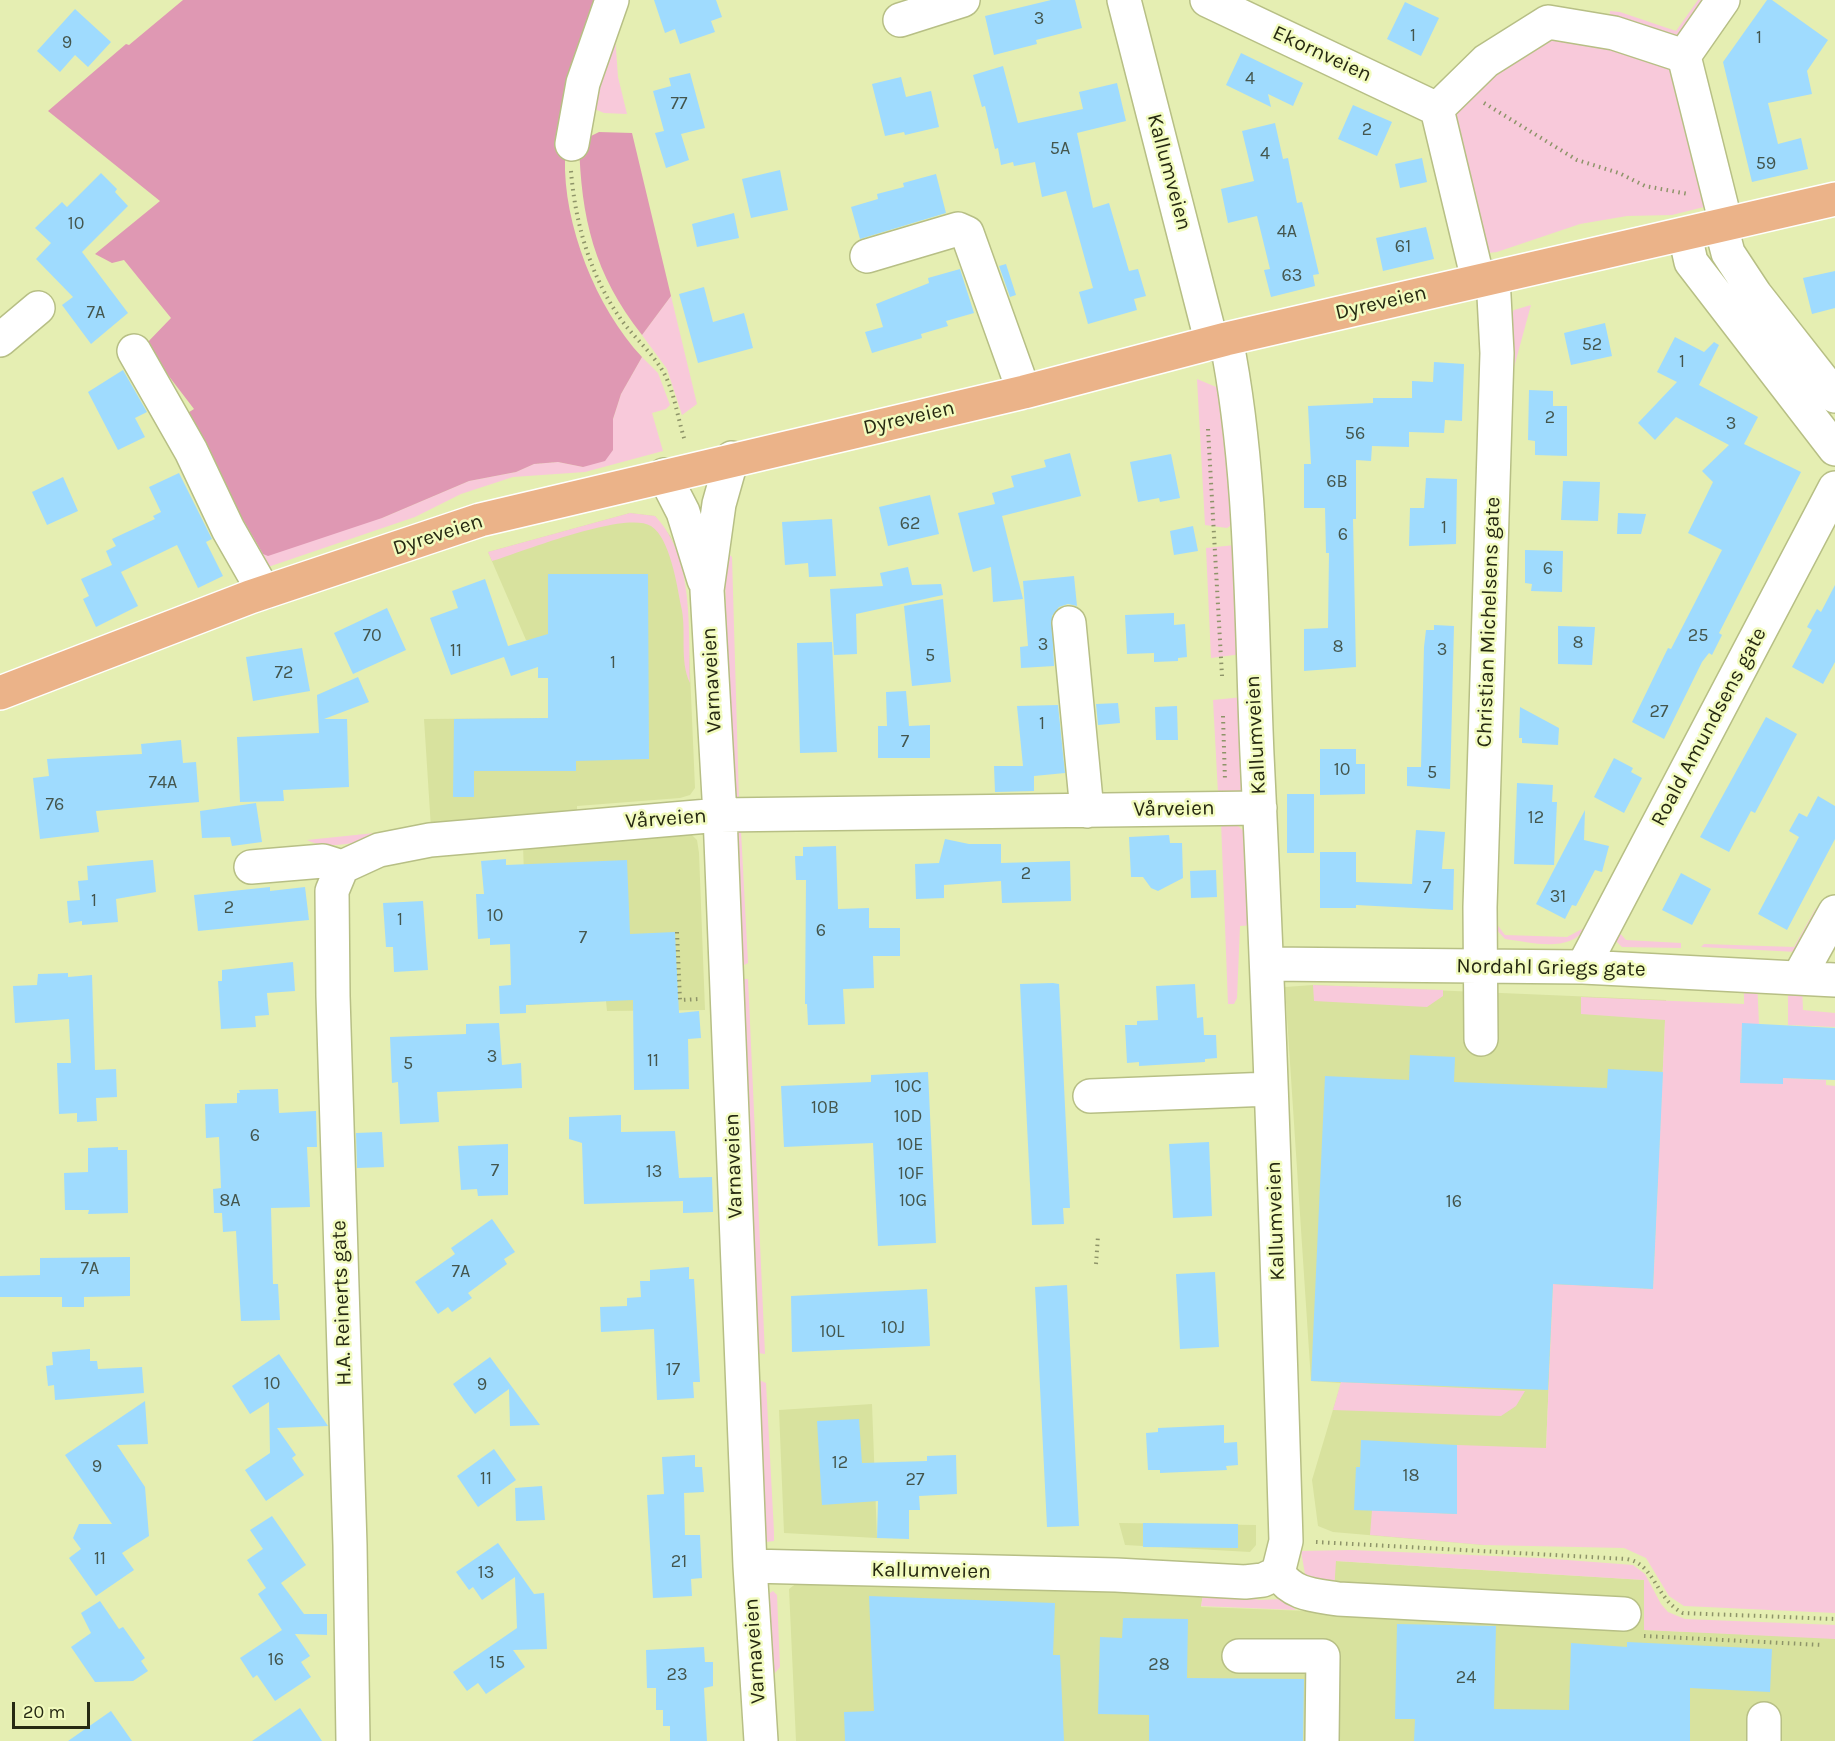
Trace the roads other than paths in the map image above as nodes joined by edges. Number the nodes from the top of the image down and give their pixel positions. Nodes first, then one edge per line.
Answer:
1 (612, 0) edge
2 (1207, 0) edge
3 (1723, 0) edge
4 (958, 1) edge
5 (1132, 2) edge
6 (1546, 11) edge
7 (900, 20) dead end
8 (1684, 56) junction
9 (1448, 98) junction
10 (572, 144) road end
11 (1835, 199) edge
12 (1720, 208) junction
13 (1685, 234) junction
14 (867, 256) dead end
15 (1485, 278) junction
16 (38, 308) dead end
17 (0, 340) edge
18 (1219, 341) junction
19 (134, 351) dead end
20 (1024, 392) junction
21 (1835, 396) edge
22 (1835, 449) edge
23 (732, 458) junction
24 (678, 471) junction
25 (1835, 488) edge
26 (707, 590) junction
27 (264, 592) junction
28 (1069, 623) dead end
29 (0, 693) edge
30 (1260, 808) junction
31 (1087, 811) junction
32 (720, 815) junction
33 (251, 867) dead end
34 (342, 867) junction
35 (1835, 912) edge
36 (1268, 964) junction
37 (1482, 966) junction
38 (1583, 967) junction
39 (1799, 977) junction
40 (1835, 980) edge
41 (1480, 1039) dead end
42 (1271, 1089) junction
43 (1090, 1096) dead end
44 (750, 1566) junction
45 (1278, 1573) junction
46 (1624, 1614) road end
47 (1239, 1656) dead end
48 (353, 1741) edge
49 (761, 1741) edge
50 (1322, 1741) edge

1 - 10 street
2 - 9 street, Ekornveien
3 - 8 street
4 - 7 street
5 - 18 street, Kallumveien
6 - 8 street
6 - 9 street
8 - 12 street
9 - 15 street, Christian Michelsens gate
11 - 12 main road, Dyreveien
12 - 13 main road, Dyreveien
12 - 21 street
13 - 15 main road, Dyreveien
13 - 22 street
14 - 20 street
15 - 18 main road, Dyreveien
15 - 37 street, Christian Michelsens gate
16 - 17 street
18 - 20 main road, Dyreveien
18 - 30 street, Kallumveien
19 - 27 street
20 - 23 main road, Dyreveien
23 - 24 main road, Dyreveien
23 - 26 street
24 - 26 street
24 - 27 main road, Dyreveien
25 - 38 street, Roald Amundsens gate
26 - 32 street, Varnaveien
27 - 29 main road, Dyreveien
28 - 31 street
30 - 31 street, Vårveien
30 - 36 street, Kallumveien
31 - 32 street, Vårveien
32 - 34 street, Vårveien
32 - 44 street, Varnaveien
33 - 34 street
34 - 48 street, H.A. Reinerts gate
35 - 39 street
36 - 37 street, Nordahl Griegs gate
36 - 42 street, Kallumveien
37 - 38 street, Nordahl Griegs gate
37 - 41 street, Christian Michelsens gate
38 - 39 street, Nordahl Griegs gate
39 - 40 street, Nordahl Griegs gate
42 - 43 street
42 - 45 street, Kallumveien
44 - 45 street, Kallumveien
44 - 49 street, Varnaveien
45 - 46 street
47 - 50 street

